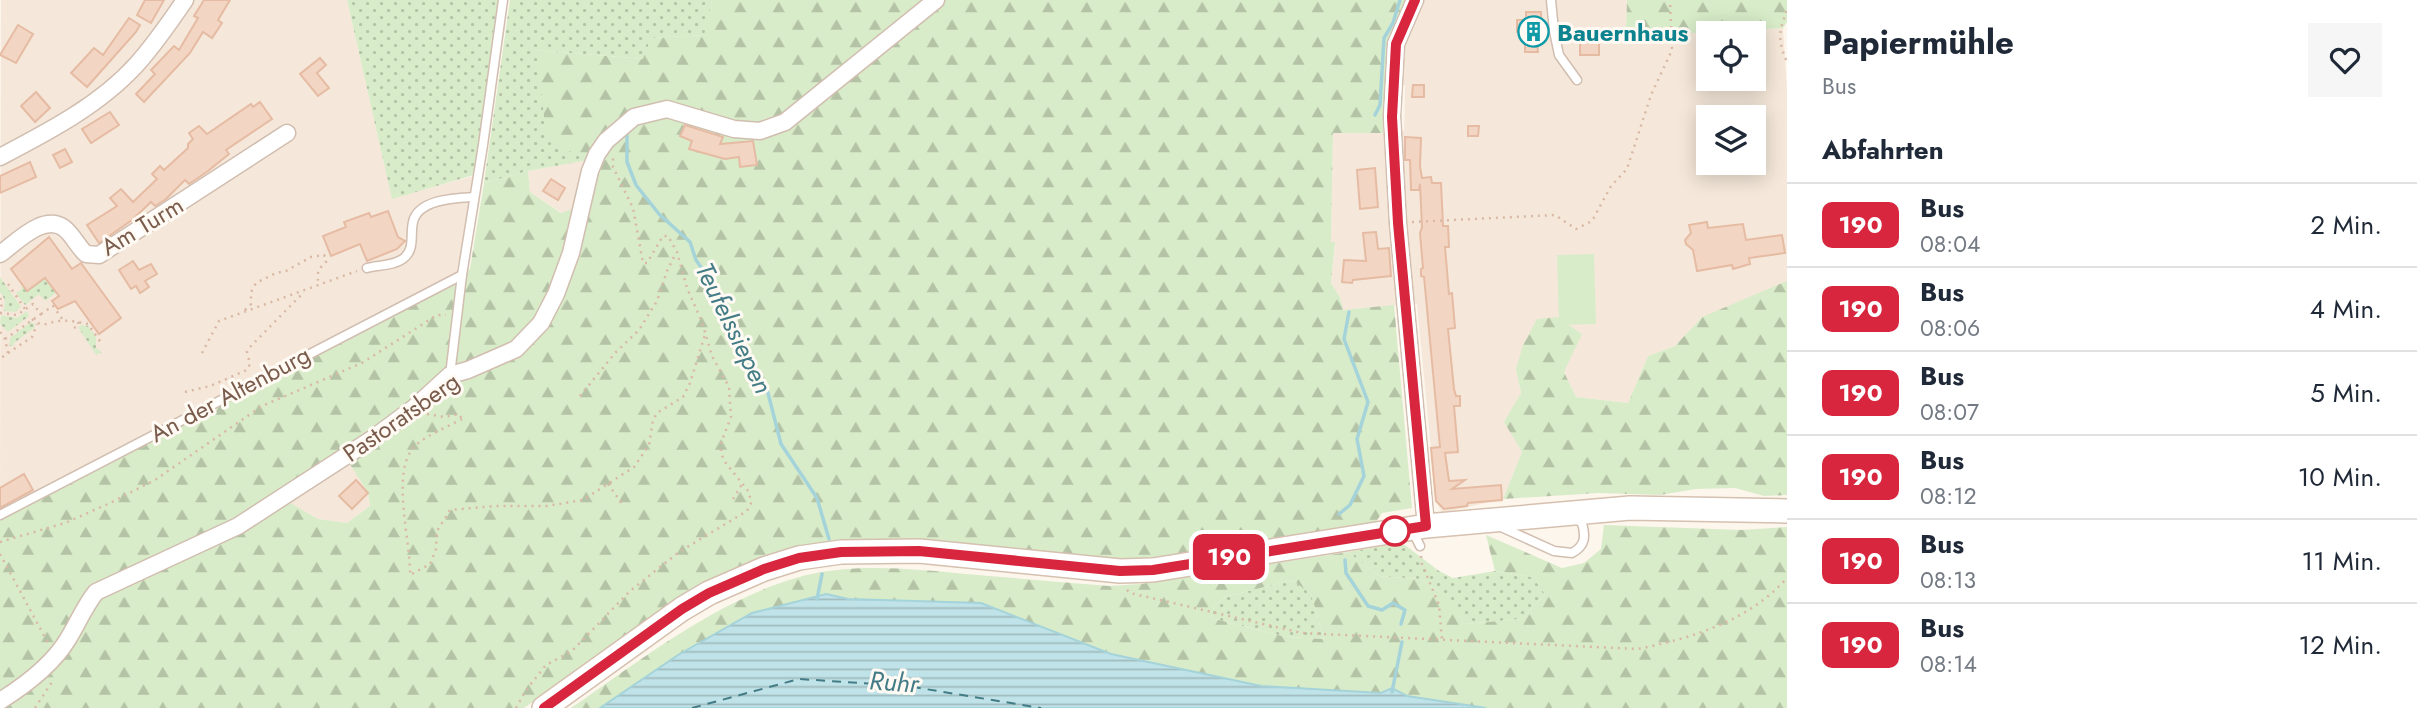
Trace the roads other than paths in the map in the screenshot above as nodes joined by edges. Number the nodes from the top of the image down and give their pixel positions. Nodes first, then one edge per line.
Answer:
1 (186, 0) edge
2 (502, 0) edge
3 (936, 0) edge
4 (1415, 0) edge
5 (1551, 0) edge
6 (1577, 79) dead end
7 (287, 133) dead end
8 (0, 157) edge
9 (474, 197) junction
10 (0, 254) edge
11 (367, 268) road end
12 (462, 275) junction
13 (450, 375) junction
14 (1787, 511) edge
15 (1566, 514) junction
16 (0, 515) edge
17 (1487, 520) junction
18 (1419, 533) junction
19 (0, 701) edge
20 (544, 708) edge

1 - 8 street
2 - 9 lane
3 - 13 street, Pastoratsberg
4 - 18 street
5 - 6 lane
7 - 10 street, Am Turm
9 - 11 lane
9 - 12 lane
12 - 13 lane
12 - 16 lane, An der Altenburg
13 - 19 street, Pastoratsberg
14 - 15 main road
15 - 17 main road
15 - 17 lane
17 - 18 main road
18 - 20 main road

